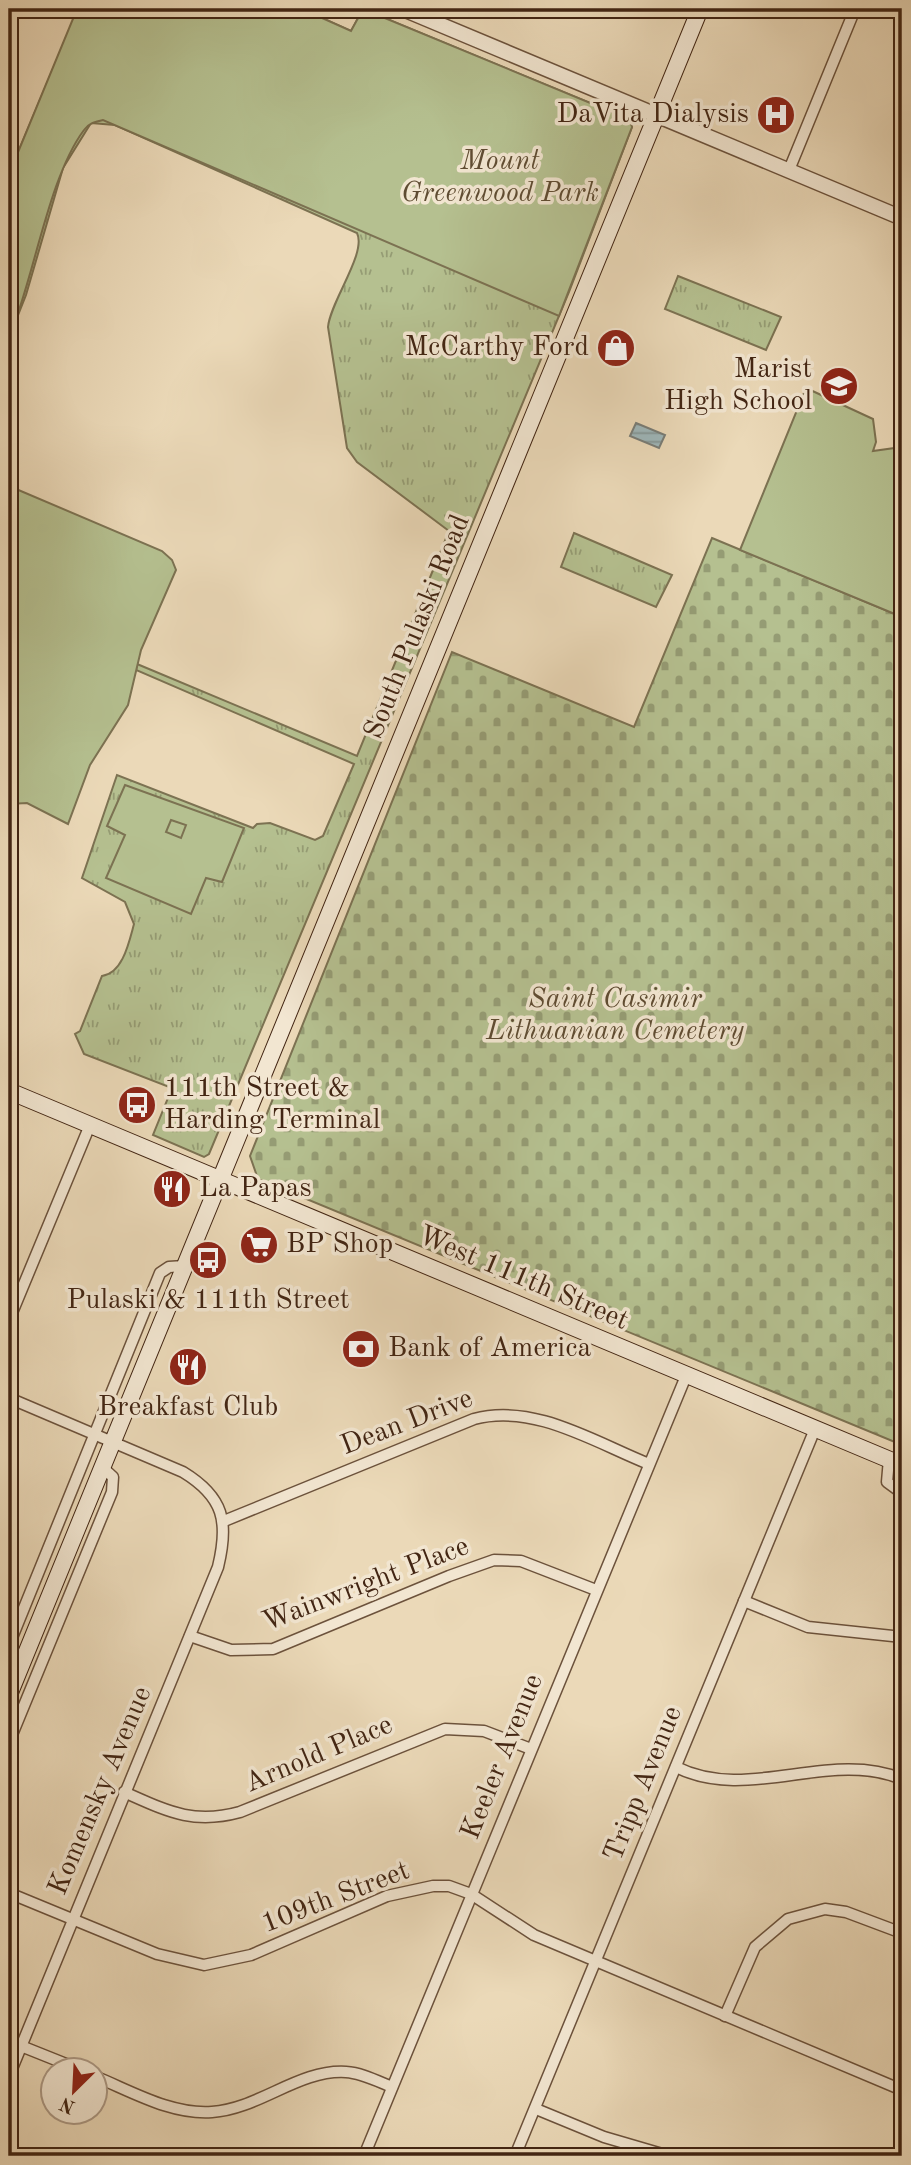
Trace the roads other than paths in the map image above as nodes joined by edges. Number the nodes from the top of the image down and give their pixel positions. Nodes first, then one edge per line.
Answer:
1 (404, 9) edge
2 (700, 9) edge
3 (855, 9) edge
4 (656, 115) junction
5 (789, 170) junction
6 (902, 218) edge
7 (9, 1091) edge
8 (89, 1125) junction
9 (219, 1180) junction
10 (184, 1266) junction
11 (9, 1320) edge
12 (686, 1376) junction
13 (9, 1398) edge
14 (815, 1429) junction
15 (94, 1434) junction
16 (112, 1441) junction
17 (896, 1462) edge
18 (649, 1464) junction
19 (102, 1467) junction
20 (902, 1493) edge
21 (224, 1521) junction
22 (596, 1591) junction
23 (744, 1601) junction
24 (190, 1636) junction
25 (902, 1637) edge
26 (9, 1645) edge
27 (9, 1695) edge
28 (9, 1742) edge
29 (531, 1749) junction
30 (676, 1766) junction
31 (902, 1779) edge
32 (124, 1793) junction
33 (9, 1893) edge
34 (471, 1894) junction
35 (72, 1920) junction
36 (902, 1933) edge
37 (596, 1961) junction
38 (725, 2016) junction
39 (21, 2046) junction
40 (46, 2056) edge
41 (9, 2076) edge
42 (108, 2082) edge
43 (392, 2087) junction
44 (902, 2090) edge
45 (536, 2109) junction
46 (364, 2156) edge
47 (515, 2156) edge
48 (669, 2156) edge

1 - 4 street
2 - 4 main road, South Pulaski Road
3 - 5 street
4 - 5 street
4 - 9 main road, South Pulaski Road
5 - 6 street
7 - 8 main road, West 111th Street
8 - 9 main road, West 111th Street
8 - 11 street
9 - 10 main road, South Pulaski Road
9 - 12 main road, West 111th Street
10 - 15 street
10 - 16 main road, South Pulaski Road
12 - 14 main road, West 111th Street
12 - 18 street, Keeler Avenue
13 - 15 street
14 - 17 main road, West 111th Street
14 - 23 street, Tripp Avenue
15 - 16 street
15 - 26 street
16 - 19 main road, South Pulaski Road
16 - 21 street
17 - 20 street
18 - 21 street, Dean Drive
18 - 22 street, Keeler Avenue
19 - 27 main road, South Pulaski Road
19 - 28 street
21 - 24 street, Komensky Avenue
22 - 24 street, Wainwright Place
22 - 29 street, Keeler Avenue
23 - 25 street
23 - 30 street, Tripp Avenue
24 - 32 street, Komensky Avenue
29 - 32 street, Arnold Place
29 - 34 street, Keeler Avenue
30 - 31 street
30 - 37 street, Tripp Avenue
32 - 35 street, Komensky Avenue
33 - 35 street, 109th Street
34 - 35 street, 109th Street
34 - 37 street, 109th Street
34 - 43 street, Keeler Avenue
35 - 39 street, Komensky Avenue
36 - 38 street
37 - 38 street, 109th Street
37 - 45 street, Tripp Avenue
38 - 44 street, 109th Street
39 - 40 street
39 - 41 street, Komensky Avenue
42 - 43 street
43 - 46 street, Keeler Avenue
45 - 47 street, Tripp Avenue
45 - 48 street

